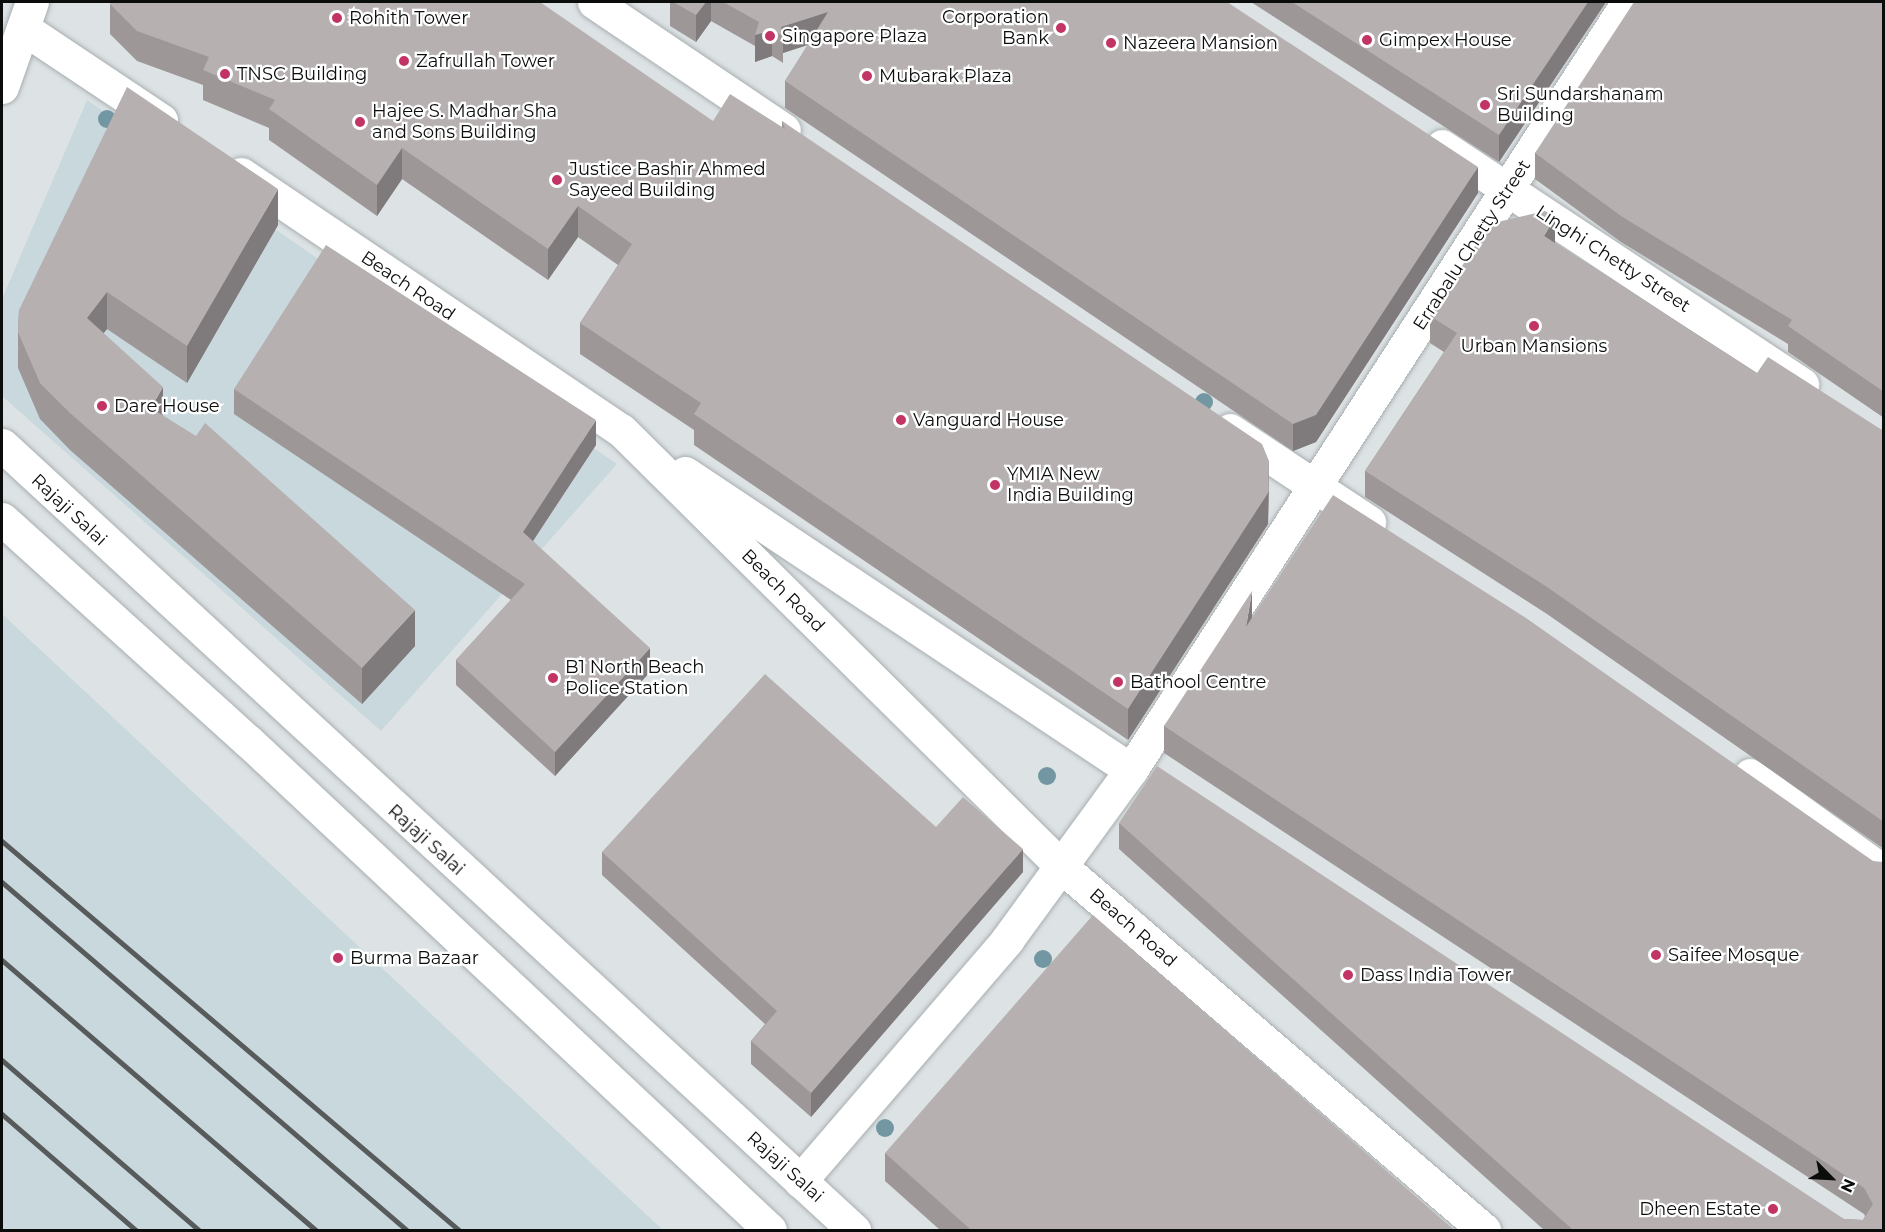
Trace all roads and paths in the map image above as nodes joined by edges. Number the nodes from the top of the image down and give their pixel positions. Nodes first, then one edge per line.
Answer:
1 (594, 2) edge
2 (1628, 2) edge
3 (27, 15) edge
4 (2, 87) edge
5 (1420, 132) edge
6 (186, 137) edge
7 (811, 148) edge
8 (216, 157) edge
9 (1508, 190) junction
10 (1824, 399) edge
11 (1206, 414) edge
12 (621, 430) junction
13 (2, 445) edge
14 (1314, 487) junction
15 (2, 519) edge
16 (1395, 539) edge
17 (1723, 757) edge
18 (1134, 764) junction
19 (1168, 778) edge
20 (1062, 867) junction
21 (1884, 872) edge
22 (800, 1181) junction
23 (770, 1230) edge
24 (854, 1230) edge
25 (1484, 1230) edge

1 - 7 street
2 - 9 street, Errabalu Chetty Street
3 - 4 street
3 - 6 street
5 - 9 street, Linghi Chetty Street
8 - 12 street, Beach Road
9 - 10 street, Linghi Chetty Street
9 - 14 street, Errabalu Chetty Street
11 - 14 street
12 - 18 street
12 - 20 street, Beach Road
13 - 22 street, Rajaji Salai
14 - 16 street
14 - 18 street, Errabalu Chetty Street
15 - 23 street
17 - 21 street
18 - 19 street
18 - 20 street, Errabalu Chetty Street
20 - 22 street, Errabalu Chetty Street
20 - 25 street, Beach Road
22 - 24 street, Rajaji Salai

